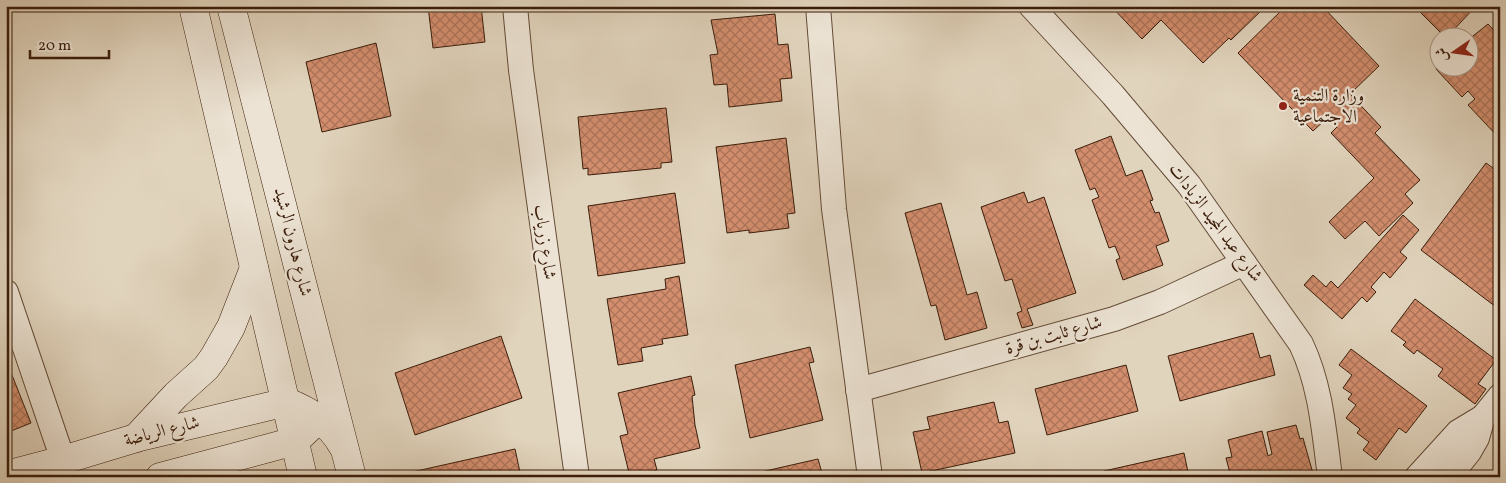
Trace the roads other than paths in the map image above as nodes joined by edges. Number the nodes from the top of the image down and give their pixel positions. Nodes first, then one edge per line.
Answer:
1 (193, 6) edge
2 (231, 6) edge
3 (515, 6) edge
4 (818, 6) edge
5 (1031, 6) edge
6 (1244, 263) junction
7 (254, 268) junction
8 (6, 292) edge
9 (324, 366) junction
10 (858, 390) junction
11 (1500, 396) edge
12 (287, 402) junction
13 (317, 417) junction
14 (1483, 417) junction
15 (136, 438) junction
16 (295, 441) junction
17 (63, 460) junction
18 (350, 466) edge
19 (6, 475) edge
20 (160, 477) edge
21 (303, 477) edge
22 (577, 477) edge
23 (870, 477) edge
24 (1330, 477) edge
25 (1416, 477) edge
26 (1449, 477) edge

1 - 7 main road
2 - 9 main road, شارع هارون الرشيد
3 - 22 street, شارع زرياب
4 - 10 street
5 - 6 street, شارع عبد المجيد الزيادات
6 - 10 street, شارع ثابت بن قرة
6 - 24 street, شارع عبد المجيد الزيادات
7 - 12 main road
7 - 15 main road
8 - 17 street
9 - 13 main road
9 - 18 main road, شارع هارون الرشيد
10 - 23 street
11 - 14 street
12 - 13 main road
12 - 15 main road, شارع الرياضة
12 - 16 main road
13 - 16 main road
13 - 18 main road
14 - 25 street
14 - 26 street
15 - 17 main road, شارع الرياضة
16 - 20 main road
16 - 21 main road
17 - 19 main road, شارع الرياضة

